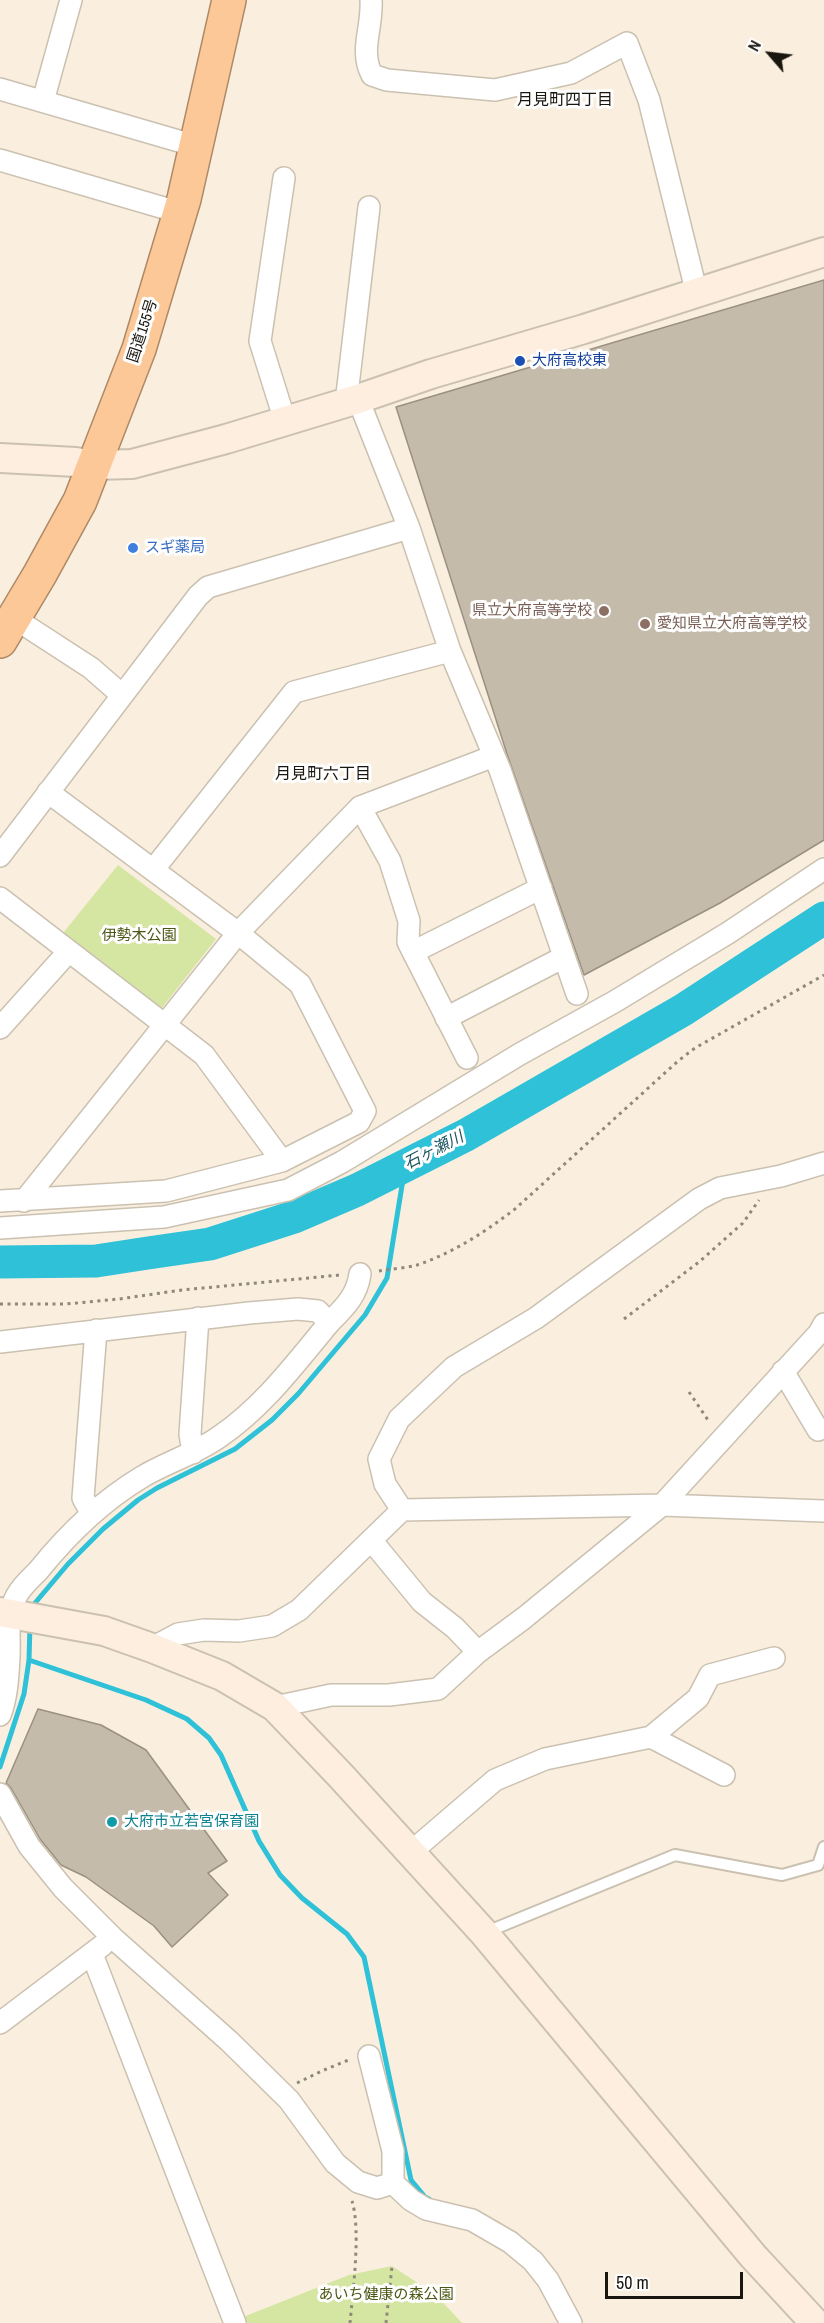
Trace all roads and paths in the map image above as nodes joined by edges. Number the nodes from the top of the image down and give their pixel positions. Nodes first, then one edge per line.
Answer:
1 (71, 0) edge
2 (217, 0) edge
3 (229, 0) edge
4 (371, 0) edge
5 (0, 89) edge
6 (43, 101) junction
7 (182, 142) junction
8 (0, 160) edge
9 (284, 178) dead end
10 (369, 207) dead end
11 (164, 208) junction
12 (824, 252) edge
13 (697, 294) junction
14 (352, 401) junction
15 (285, 422) junction
16 (0, 458) edge
17 (85, 463) junction
18 (409, 528) junction
19 (5, 620) edge
20 (450, 651) junction
21 (122, 695) junction
22 (494, 756) junction
23 (48, 792) junction
24 (360, 807) junction
25 (0, 856) edge
26 (824, 868) edge
27 (153, 870) junction
28 (541, 888) junction
29 (0, 898) edge
30 (237, 933) junction
31 (69, 951) junction
32 (413, 952) junction
33 (564, 957) junction
34 (824, 975) edge
35 (577, 994) dead end
36 (446, 1018) junction
37 (164, 1023) junction
38 (0, 1028) edge
39 (467, 1058) dead end
40 (282, 1161) junction
41 (824, 1163) edge
42 (765, 1179) junction
43 (24, 1201) junction
44 (0, 1202) edge
45 (0, 1228) edge
46 (360, 1274) junction
47 (0, 1304) edge
48 (198, 1318) junction
49 (624, 1319) dead end
50 (329, 1323) junction
51 (824, 1324) edge
52 (96, 1330) junction
53 (0, 1342) edge
54 (783, 1371) junction
55 (689, 1392) dead end
56 (818, 1430) dead end
57 (721, 1439) junction
58 (193, 1453) junction
59 (662, 1505) junction
60 (402, 1510) junction
61 (824, 1511) edge
62 (92, 1514) junction
63 (371, 1540) junction
64 (18, 1615) edge
65 (152, 1648) junction
66 (478, 1652) junction
67 (774, 1658) dead end
68 (275, 1707) junction
69 (0, 1715) edge
70 (651, 1737) junction
71 (724, 1774) dead end
72 (0, 1794) edge
73 (824, 1847) edge
74 (411, 1852) junction
75 (484, 1933) junction
76 (113, 1938) junction
77 (92, 1954) junction
78 (0, 2023) edge
79 (369, 2056) joint
80 (280, 2092) junction
81 (393, 2183) junction
82 (351, 2200) dead end
83 (392, 2266) dead end
84 (236, 2323) edge
85 (350, 2323) edge
86 (386, 2323) edge
87 (571, 2323) edge
88 (815, 2323) edge

1 - 6 street
2 - 7 highway, 国道155号
3 - 17 highway, 国道155号
4 - 13 street
5 - 6 street
6 - 7 street
7 - 11 highway, 国道155号
8 - 11 street
9 - 15 street
10 - 14 street
11 - 17 highway, 国道155号
12 - 13 street
13 - 14 street
14 - 15 street
14 - 18 street
15 - 17 street
16 - 17 street
17 - 19 highway, 国道155号
18 - 20 street
18 - 21 street
19 - 21 street
20 - 22 street
20 - 27 street
21 - 23 street
22 - 24 street
22 - 28 street
23 - 25 street
23 - 27 street
24 - 30 street
24 - 32 street
26 - 45 street
27 - 30 street
28 - 32 street
28 - 33 street
29 - 31 street
30 - 37 street
30 - 40 street
31 - 37 street
31 - 38 street
32 - 36 street
33 - 35 street
33 - 36 street
34 - 46 path
36 - 39 street
37 - 40 street
37 - 43 street
40 - 43 street
41 - 42 street
42 - 49 path
42 - 60 street
43 - 44 street
46 - 47 path
46 - 50 street
48 - 50 street
48 - 52 street
48 - 58 street
50 - 58 street
51 - 54 street
52 - 53 street
52 - 62 street
54 - 56 street
54 - 57 street
55 - 57 path
57 - 59 street
58 - 62 street
59 - 60 street
59 - 61 street
59 - 66 street
60 - 63 street
62 - 64 street
63 - 65 street
63 - 66 street
64 - 65 street
64 - 69 street
65 - 68 street
66 - 68 street
67 - 70 street
68 - 74 street
70 - 71 street
70 - 74 street
72 - 76 street
73 - 75 lane
74 - 75 street
75 - 88 street
76 - 77 street
76 - 80 street
77 - 78 street
77 - 84 street
79 - 80 path
79 - 81 street
80 - 81 street
81 - 87 street
82 - 85 path
83 - 86 path

